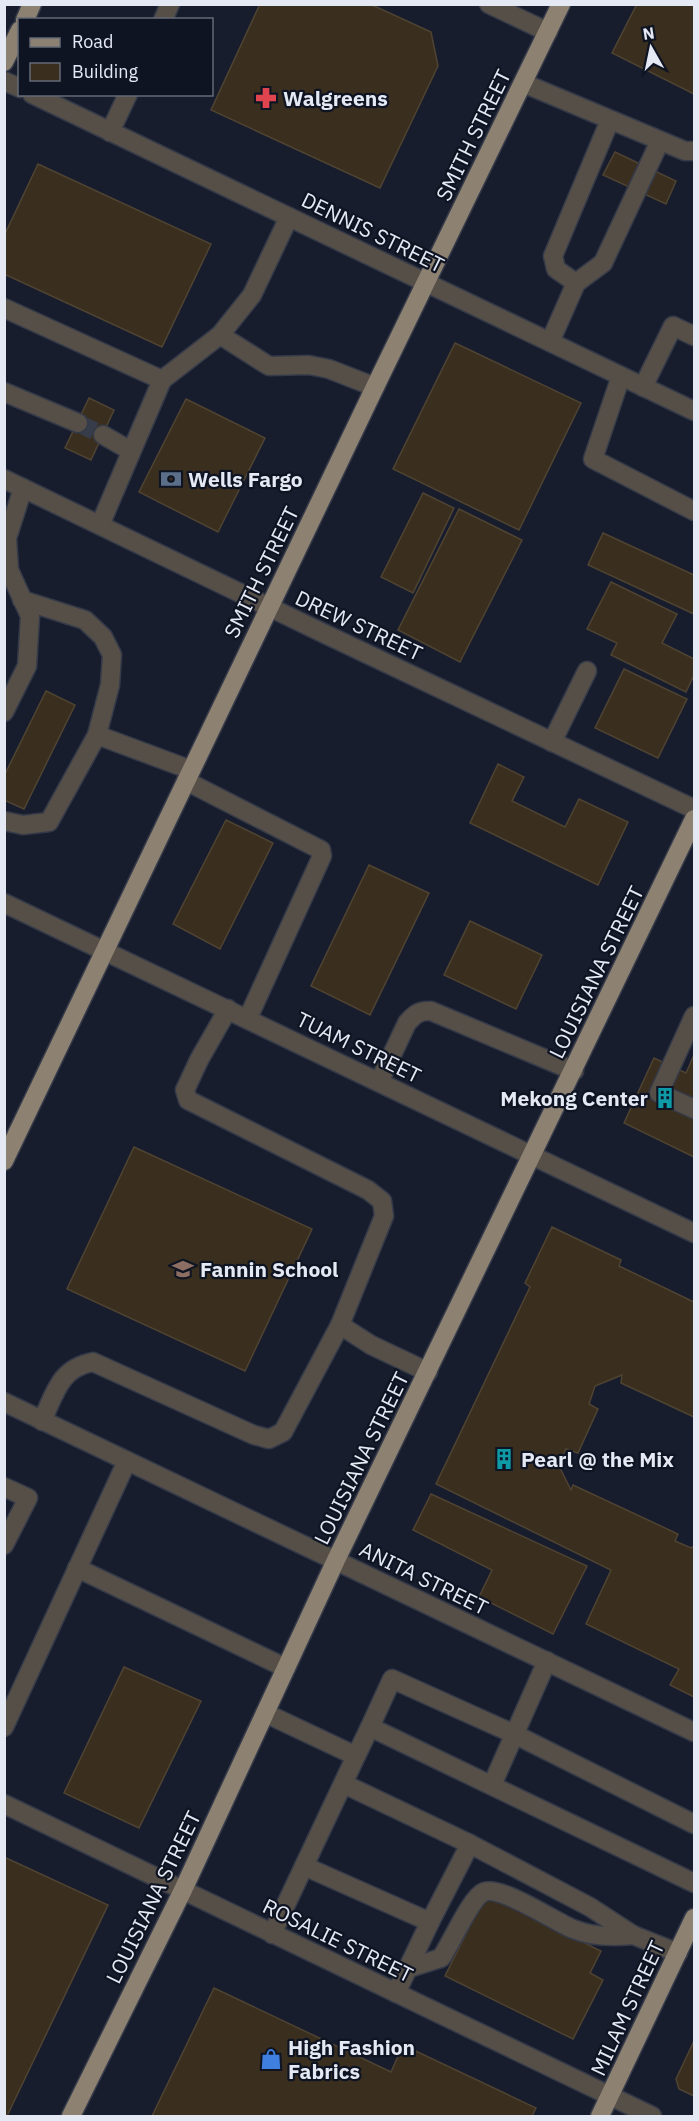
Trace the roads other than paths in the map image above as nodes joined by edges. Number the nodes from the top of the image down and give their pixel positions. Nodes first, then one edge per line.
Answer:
1 (32, 4) edge
2 (170, 4) edge
3 (489, 4) edge
4 (561, 4) edge
5 (26, 18) edge
6 (164, 18) edge
7 (548, 32) junction
8 (18, 34) edge
9 (4, 62) edge
10 (4, 81) edge
11 (523, 83) junction
12 (18, 87) edge
13 (36, 96) edge
14 (127, 96) edge
15 (610, 120) junction
16 (110, 132) junction
17 (660, 141) junction
18 (694, 152) edge
19 (289, 217) junction
20 (425, 282) junction
21 (576, 283) junction
22 (4, 308) edge
23 (220, 335) junction
24 (694, 336) edge
25 (550, 342) junction
26 (621, 376) junction
27 (162, 380) junction
28 (375, 387) junction
29 (644, 387) junction
30 (4, 392) edge
31 (694, 411) edge
32 (78, 423) tunnel mouth
33 (103, 435) tunnel mouth
34 (132, 451) junction
35 (4, 479) edge
36 (23, 488) junction
37 (694, 511) edge
38 (100, 525) junction
39 (7, 559) edge
40 (22, 600) junction
41 (269, 607) junction
42 (587, 671) dead end
43 (4, 712) edge
44 (97, 735) junction
45 (552, 742) junction
46 (188, 776) junction
47 (694, 809) edge
48 (694, 819) edge
49 (4, 821) edge
50 (4, 903) edge
51 (105, 949) junction
52 (228, 1009) junction
53 (694, 1016) edge
54 (248, 1018) junction
55 (574, 1071) junction
56 (379, 1082) junction
57 (694, 1108) edge
58 (11, 1130) edge
59 (533, 1156) junction
60 (4, 1161) edge
61 (694, 1233) edge
62 (340, 1325) junction
63 (428, 1372) junction
64 (4, 1402) edge
65 (42, 1421) junction
66 (127, 1461) junction
67 (4, 1487) edge
68 (4, 1545) edge
69 (336, 1560) junction
70 (77, 1568) junction
71 (547, 1662) junction
72 (286, 1668) junction
73 (265, 1713) junction
74 (370, 1726) junction
75 (4, 1727) edge
76 (694, 1732) edge
77 (514, 1734) junction
78 (356, 1756) junction
79 (344, 1784) junction
80 (492, 1785) junction
81 (4, 1803) edge
82 (694, 1824) edge
83 (470, 1844) junction
84 (304, 1866) junction
85 (694, 1883) edge
86 (183, 1890) junction
87 (694, 1918) edge
88 (430, 1922) junction
89 (272, 1934) junction
90 (633, 1935) junction
91 (678, 1953) junction
92 (409, 1968) junction
93 (396, 1993) junction
94 (610, 2096) junction
95 (71, 2116) edge
96 (600, 2116) edge
97 (652, 2116) edge

1 - 5 main road
2 - 6 street
3 - 7 street
4 - 7 main road, SMITH STREET
7 - 11 main road, SMITH STREET
8 - 9 main road
10 - 12 street
11 - 15 street
11 - 20 main road, SMITH STREET
13 - 16 street, DENNIS STREET
14 - 16 street
15 - 17 street
15 - 21 street
16 - 19 street, DENNIS STREET
17 - 18 street
17 - 21 street
19 - 20 street, DENNIS STREET
19 - 23 street
20 - 25 street, DENNIS STREET
20 - 28 main road, SMITH STREET
21 - 25 street
22 - 27 street
23 - 27 street
23 - 28 street
24 - 29 street
25 - 26 street, DENNIS STREET
26 - 29 street, DENNIS STREET
26 - 37 street
27 - 34 street
28 - 41 main road, SMITH STREET
29 - 31 street, DENNIS STREET
30 - 32 street
33 - 34 street
34 - 38 street
35 - 36 street, DREW STREET
36 - 38 street, DREW STREET
36 - 39 street
38 - 41 street, DREW STREET
39 - 40 street
40 - 43 street
40 - 44 street
41 - 45 street, DREW STREET
41 - 46 main road, SMITH STREET
42 - 45 street
44 - 46 street
44 - 49 street
45 - 47 street, DREW STREET
46 - 51 main road, SMITH STREET
46 - 54 street
48 - 55 main road, LOUISIANA STREET
50 - 51 street, TUAM STREET
51 - 52 street, TUAM STREET
51 - 58 main road, SMITH STREET
52 - 54 street, TUAM STREET
52 - 62 street
53 - 57 street
54 - 56 street, TUAM STREET
55 - 56 street
55 - 59 main road, LOUISIANA STREET
56 - 59 street, TUAM STREET
58 - 60 main road, SMITH STREET
59 - 61 street, TUAM STREET
59 - 63 main road, LOUISIANA STREET
62 - 63 street
62 - 65 street
63 - 69 main road, LOUISIANA STREET
64 - 65 street, ANITA STREET
65 - 66 street, ANITA STREET
66 - 69 street, ANITA STREET
66 - 70 street
67 - 68 street
69 - 71 street, ANITA STREET
69 - 72 main road, LOUISIANA STREET
70 - 72 street
70 - 75 street
71 - 76 street, ANITA STREET
71 - 77 street
72 - 73 main road, LOUISIANA STREET
73 - 78 street
73 - 86 main road, LOUISIANA STREET
74 - 77 street
74 - 78 street
74 - 80 street
77 - 80 street
77 - 82 street
78 - 79 street
79 - 83 street
79 - 84 street
80 - 85 street
81 - 86 street, ROSALIE STREET
83 - 88 street
83 - 90 street
84 - 88 street
84 - 89 street
86 - 89 street, ROSALIE STREET
86 - 95 main road, LOUISIANA STREET
87 - 91 main road, MILAM STREET
88 - 92 street
89 - 93 street, ROSALIE STREET
90 - 91 street
90 - 92 street
91 - 94 main road, MILAM STREET
92 - 93 street
93 - 94 street, ROSALIE STREET
94 - 96 main road, MILAM STREET
94 - 97 street, ROSALIE STREET

